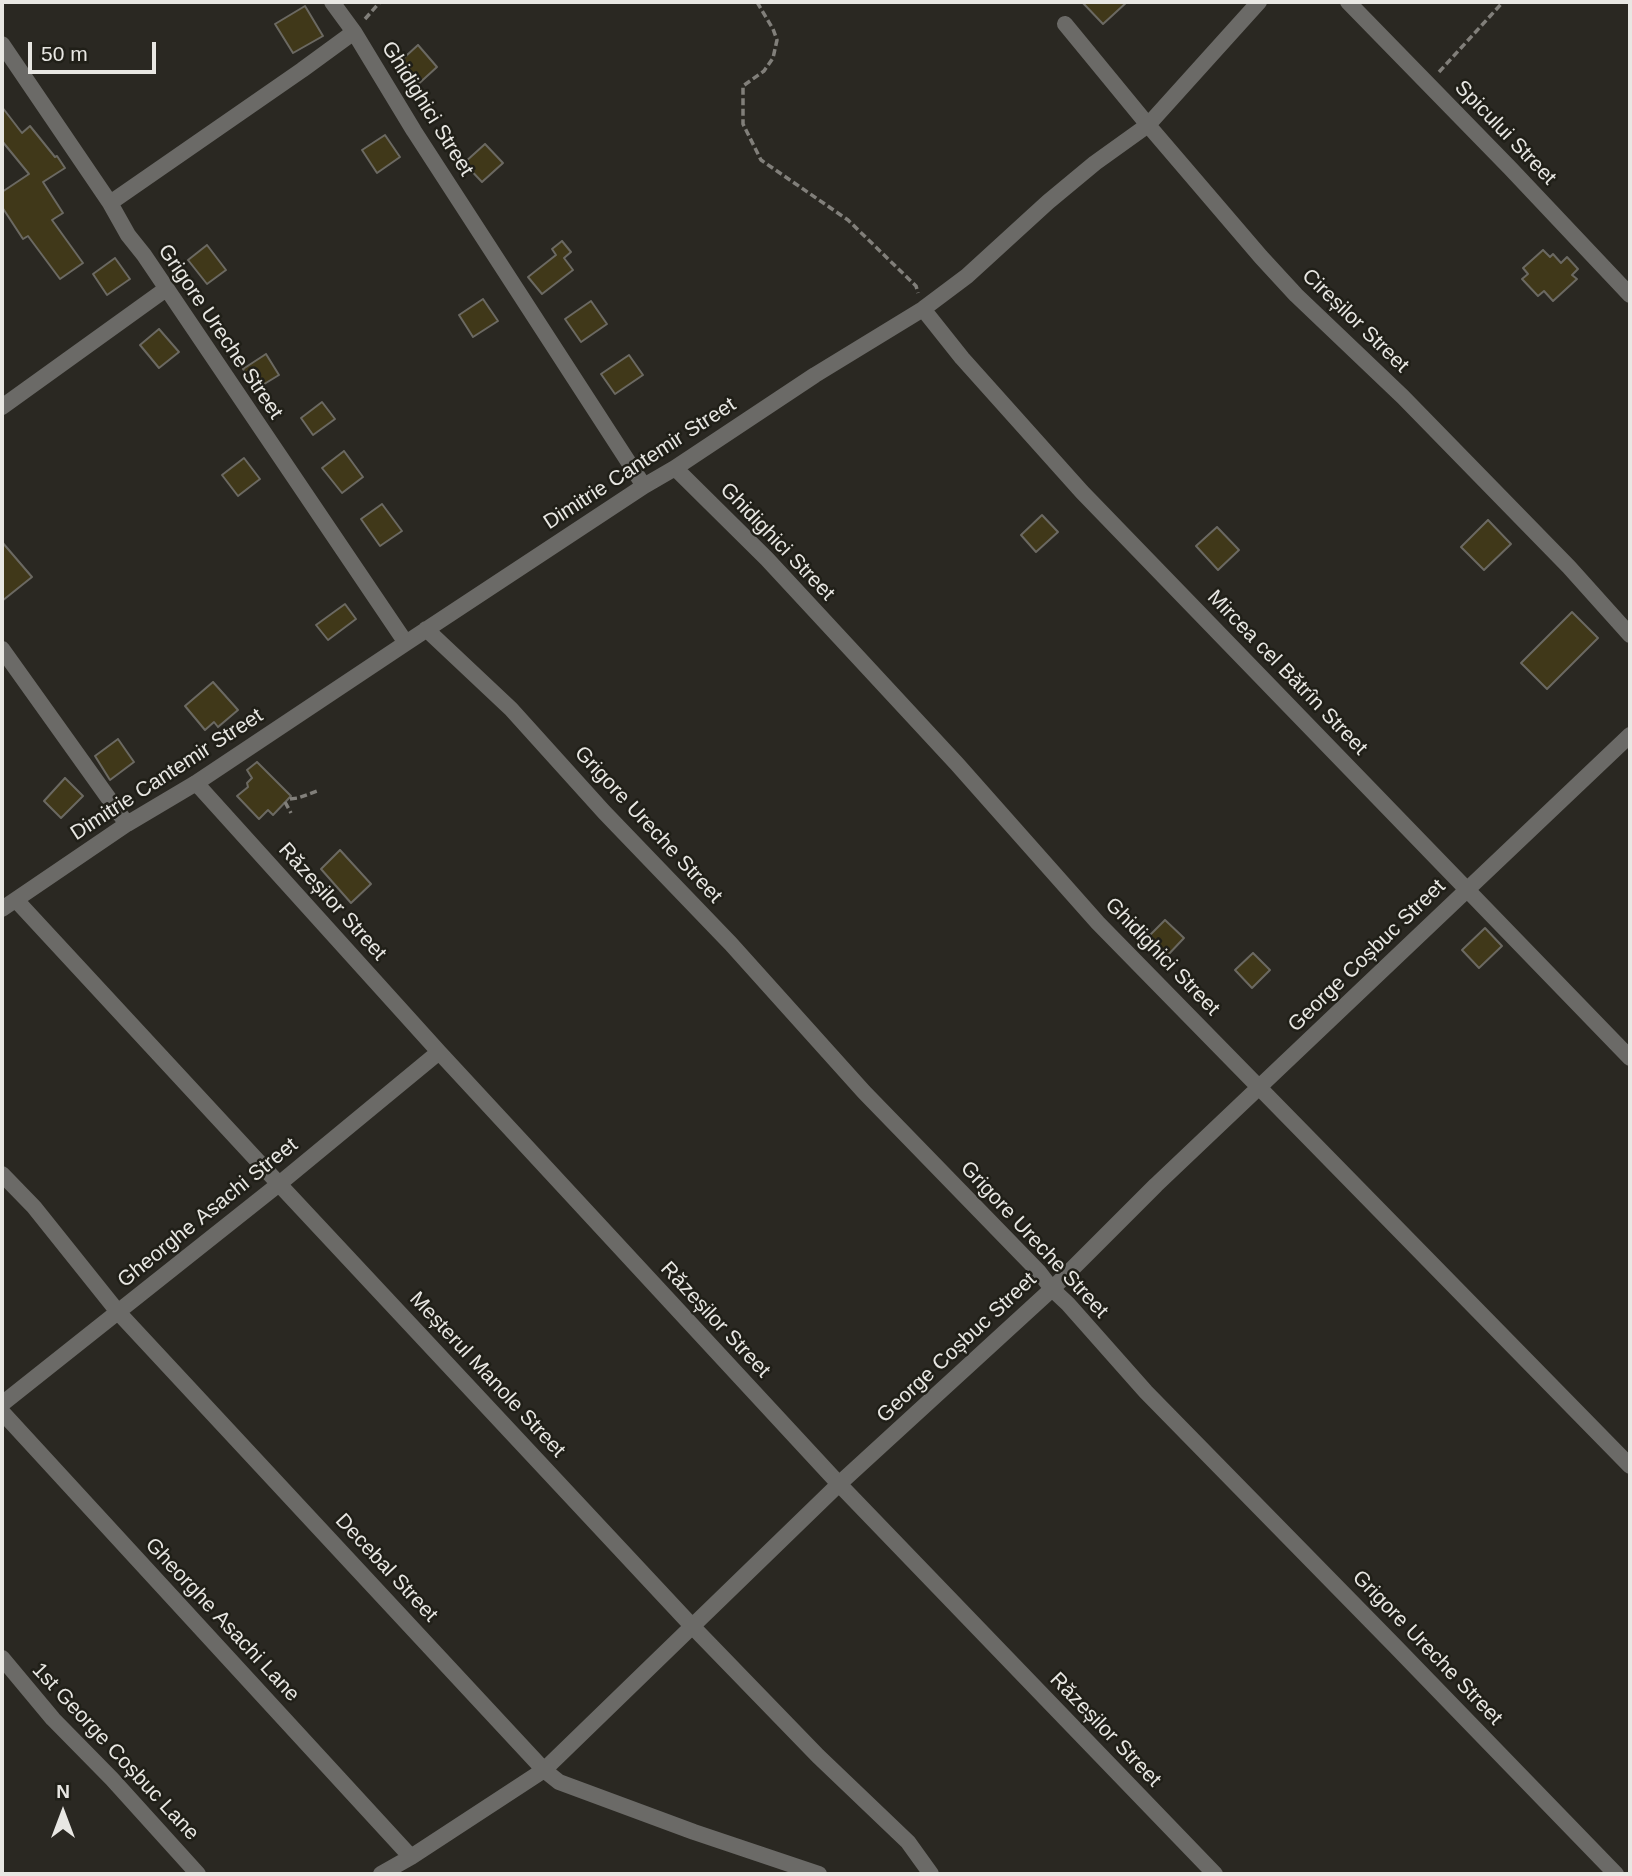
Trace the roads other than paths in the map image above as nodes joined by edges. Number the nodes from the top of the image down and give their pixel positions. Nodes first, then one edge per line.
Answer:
1 (331, 2) edge
2 (1259, 2) edge
3 (1348, 2) edge
4 (1065, 24) dead end
5 (354, 32) junction
6 (2, 44) edge
7 (1148, 125) junction
8 (110, 203) junction
9 (166, 289) junction
10 (1630, 295) edge
11 (923, 309) junction
12 (2, 407) edge
13 (675, 468) junction
14 (644, 486) junction
15 (426, 629) junction
16 (1630, 635) edge
17 (406, 643) junction
18 (2, 649) edge
19 (1630, 735) edge
20 (196, 783) junction
21 (127, 824) junction
22 (1468, 890) junction
23 (16, 900) junction
24 (2, 909) edge
25 (439, 1052) junction
26 (1630, 1058) edge
27 (1260, 1087) junction
28 (2, 1174) edge
29 (279, 1184) junction
30 (1052, 1289) junction
31 (118, 1312) junction
32 (2, 1404) edge
33 (2, 1412) edge
34 (1624, 1448) edge
35 (1630, 1466) edge
36 (839, 1484) junction
37 (692, 1626) junction
38 (2, 1658) edge
39 (544, 1770) junction
40 (411, 1857) junction
41 (198, 1874) edge
42 (381, 1874) edge
43 (819, 1874) edge
44 (931, 1874) edge
45 (1215, 1874) edge
46 (1616, 1874) edge

1 - 5 street, Ghidighici Street
2 - 7 street, Dimitrie Cantemir Street
3 - 10 street, Spicului Street
4 - 7 street, Cireșilor Street
5 - 8 street
5 - 14 street, Ghidighici Street
6 - 8 street, Grigore Ureche Street
7 - 11 street, Dimitrie Cantemir Street
7 - 16 street, Cireșilor Street
8 - 9 street, Grigore Ureche Street
9 - 12 street
9 - 17 street, Grigore Ureche Street
11 - 13 street, Dimitrie Cantemir Street
11 - 22 street, Mircea cel Bătrîn Street
13 - 14 street, Dimitrie Cantemir Street
13 - 27 street, Ghidighici Street
14 - 15 street, Dimitrie Cantemir Street
15 - 17 street, Dimitrie Cantemir Street
15 - 30 street, Grigore Ureche Street
17 - 20 street, Dimitrie Cantemir Street
18 - 21 street
19 - 22 street, George Coșbuc Street
20 - 21 street, Dimitrie Cantemir Street
20 - 25 street, Răzeșilor Street
21 - 23 street, Dimitrie Cantemir Street
22 - 26 street, Mircea cel Bătrîn Street
22 - 27 street, George Coșbuc Street
23 - 24 street, Dimitrie Cantemir Street
23 - 29 street, Meșterul Manole Street
25 - 29 street, Gheorghe Asachi Street
25 - 36 street, Răzeșilor Street
27 - 30 street, George Coșbuc Street
27 - 34 street, Ghidighici Street
28 - 31 street, Decebal Street
29 - 31 street, Gheorghe Asachi Street
29 - 37 street, Meșterul Manole Street
30 - 36 street, George Coșbuc Street
30 - 46 street, Grigore Ureche Street
31 - 32 street, Gheorghe Asachi Street
31 - 39 street, Decebal Street
33 - 40 street, Gheorghe Asachi Lane
34 - 35 street, Ghidighici Street
36 - 37 street, George Coșbuc Street
36 - 45 street, Răzeșilor Street
37 - 39 street, George Coșbuc Street
37 - 44 street, Meșterul Manole Street
38 - 41 street, 1st George Coșbuc Lane
39 - 40 street, George Coșbuc Street
39 - 43 street, Decebal Street
40 - 42 street, George Coșbuc Street

